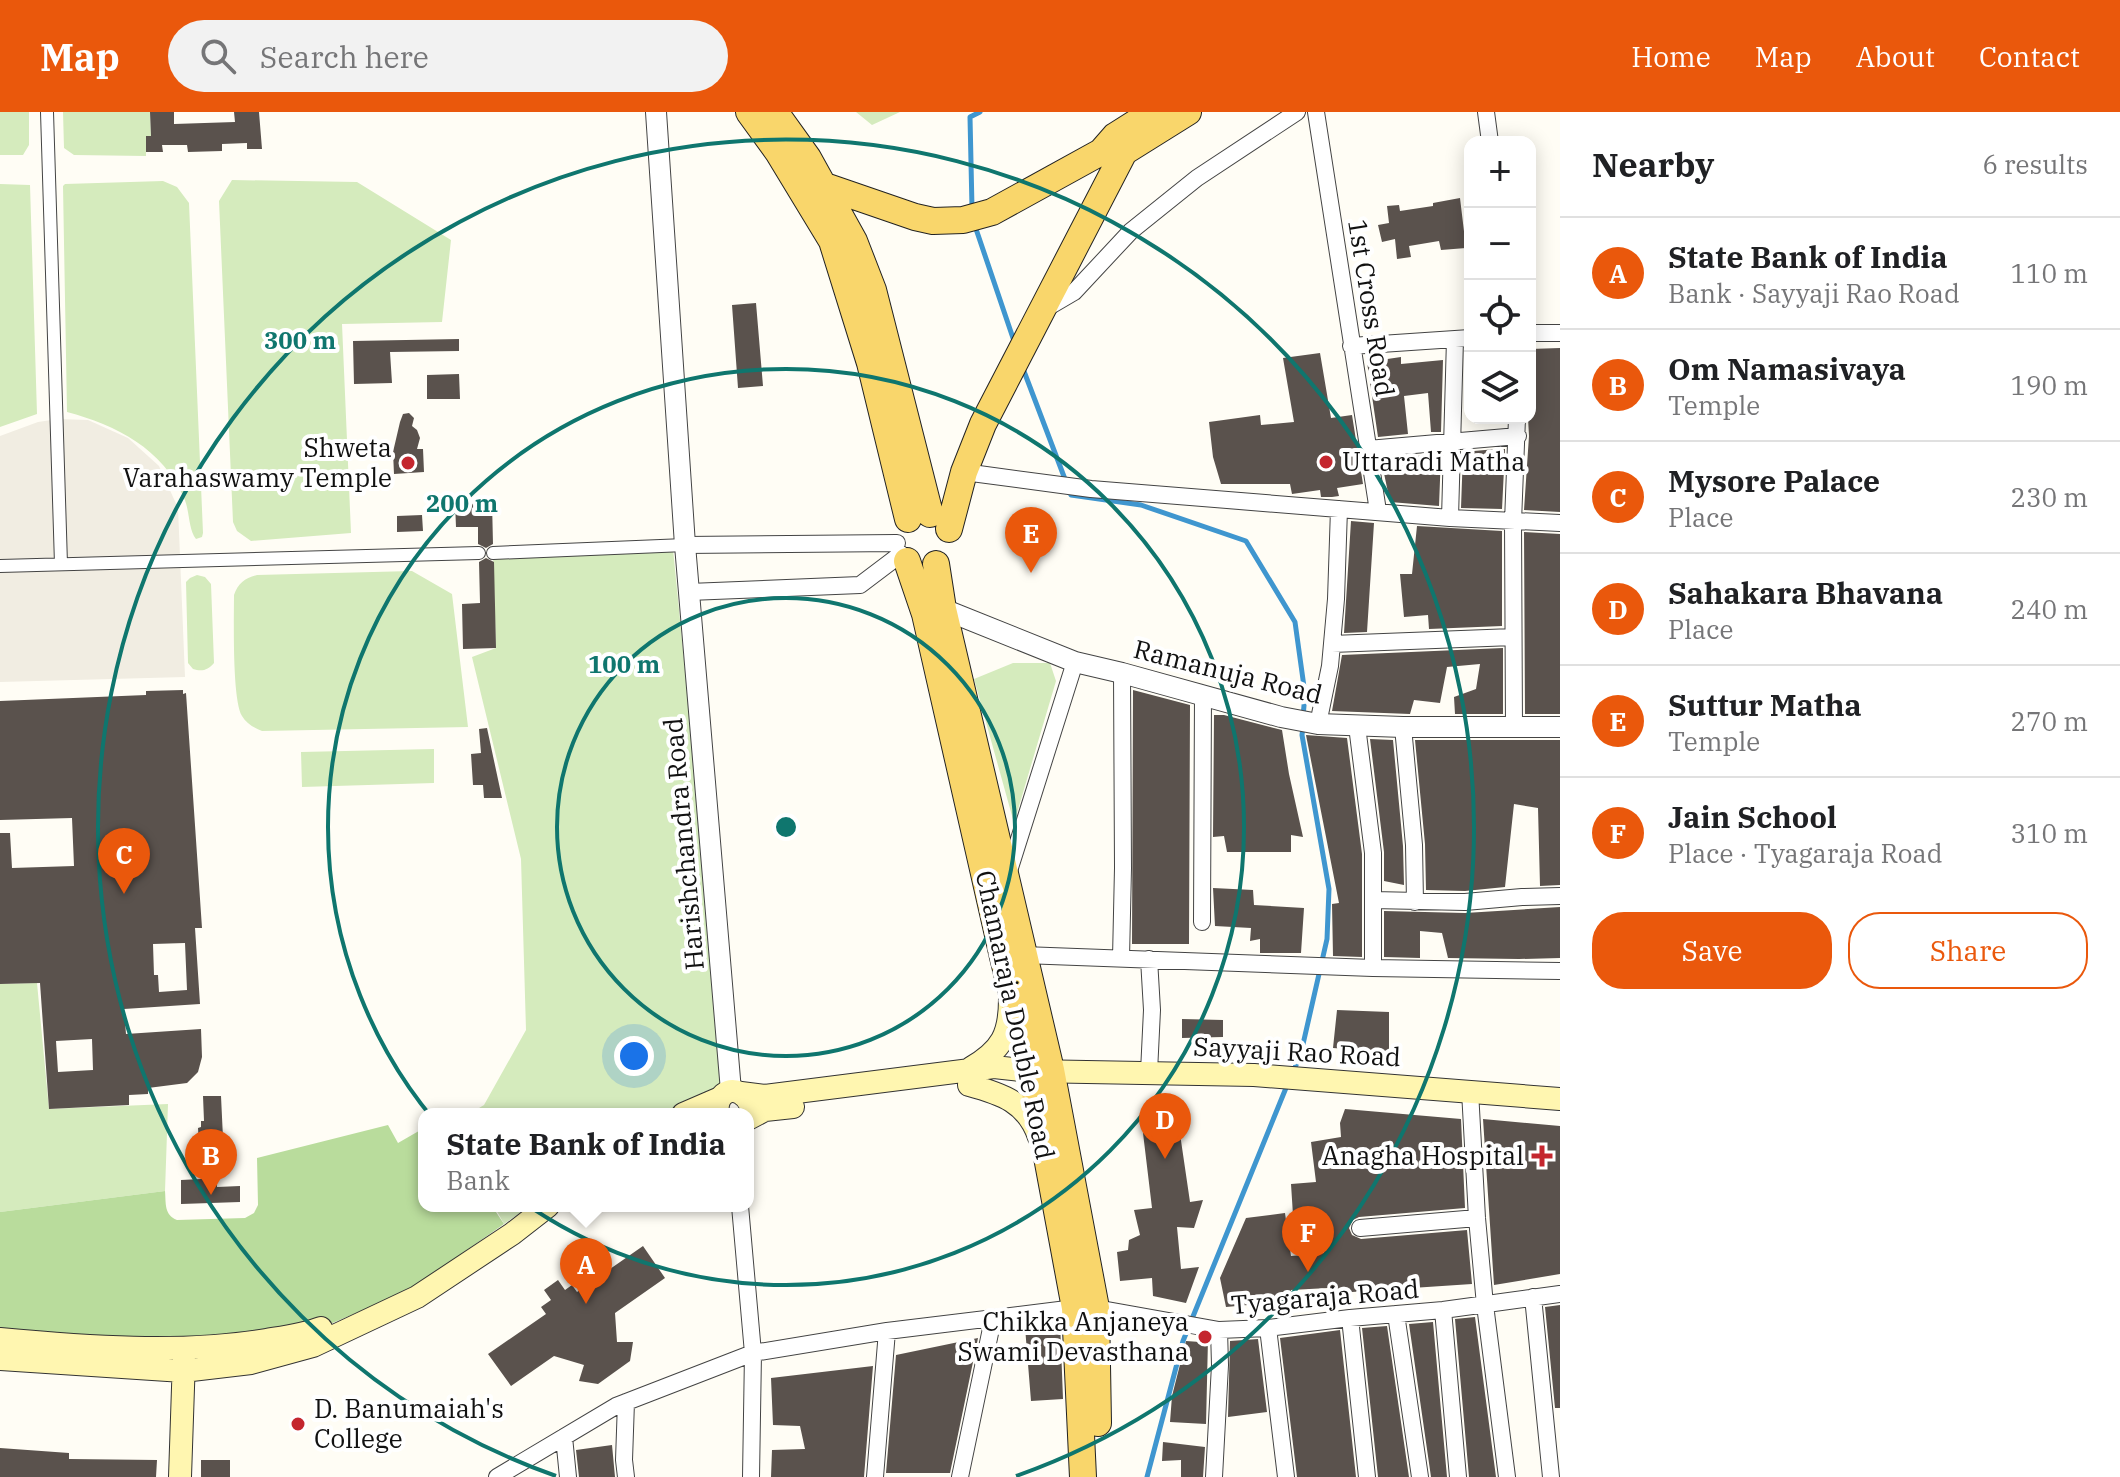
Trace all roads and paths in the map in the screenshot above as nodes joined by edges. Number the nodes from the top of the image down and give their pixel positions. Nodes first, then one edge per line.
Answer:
1 (47, 112) edge
2 (656, 112) edge
3 (749, 112) edge
4 (775, 112) edge
5 (1153, 112) edge
6 (1188, 112) edge
7 (1297, 112) edge
8 (1316, 112) edge
9 (1486, 112) edge
10 (1489, 136) edge
11 (1113, 147) junction
12 (816, 194) junction
13 (1044, 310) junction
14 (1536, 333) edge
15 (1560, 333) edge
16 (1462, 339) edge
17 (1351, 346) junction
18 (1517, 424) edge
19 (1518, 436) junction
20 (1452, 442) junction
21 (1368, 449) junction
22 (964, 472) junction
23 (1339, 509) junction
24 (1378, 511) junction
25 (1450, 518) junction
26 (1513, 522) junction
27 (1560, 523) edge
28 (915, 536) junction
29 (685, 545) junction
30 (479, 553) dead end
31 (493, 553) dead end
32 (61, 564) junction
33 (936, 564) junction
34 (0, 566) edge
35 (689, 592) junction
36 (943, 609) junction
37 (1513, 637) junction
38 (1332, 644) junction
39 (1075, 662) junction
40 (1122, 673) junction
41 (1203, 695) junction
42 (1318, 724) junction
43 (1357, 726) junction
44 (1403, 727) junction
45 (1560, 727) edge
46 (1514, 728) junction
47 (1006, 882) junction
48 (1560, 896) edge
49 (1373, 900) junction
50 (1415, 902) junction
51 (1202, 922) dead end
52 (1023, 955) junction
53 (1121, 958) junction
54 (1149, 959) junction
55 (1373, 968) junction
56 (1560, 971) edge
57 (1009, 985) junction
58 (1041, 1070) junction
59 (1149, 1072) junction
60 (968, 1078) junction
61 (1470, 1091) junction
62 (728, 1099) edge
63 (1560, 1099) edge
64 (701, 1108) edge
65 (750, 1108) edge
66 (754, 1115) edge
67 (1047, 1160) junction
68 (520, 1212) edge
69 (540, 1212) edge
70 (741, 1212) edge
71 (1477, 1218) junction
72 (1360, 1228) dead end
73 (1560, 1294) edge
74 (1533, 1297) junction
75 (1485, 1305) junction
76 (1085, 1308) junction
77 (1443, 1310) junction
78 (1396, 1314) junction
79 (1350, 1318) junction
80 (993, 1319) junction
81 (1268, 1328) junction
82 (1219, 1330) junction
83 (887, 1331) junction
84 (0, 1339) edge
85 (185, 1347) junction
86 (753, 1353) junction
87 (0, 1359) edge
88 (183, 1371) junction
89 (626, 1402) junction
90 (564, 1437) junction
91 (500, 1476) edge
92 (180, 1477) edge
93 (568, 1477) edge
94 (626, 1477) edge
95 (751, 1477) edge
96 (875, 1477) edge
97 (960, 1477) edge
98 (1083, 1477) edge
99 (1099, 1477) edge
100 (1214, 1477) edge
101 (1286, 1477) edge
102 (1367, 1477) edge
103 (1420, 1477) edge
104 (1458, 1477) edge
105 (1507, 1477) edge
106 (1551, 1477) edge

1 - 32 street
2 - 29 street, Harishchandra Road
3 - 12 main road
4 - 12 main road
5 - 11 main road
6 - 11 main road
7 - 13 street
8 - 17 street, 1st Cross Road
9 - 10 street
11 - 12 main road
11 - 13 main road
12 - 28 main road, Chamaraja Double Road
13 - 22 main road
14 - 15 street
16 - 17 street
16 - 20 street
17 - 21 street, 1st Cross Road
18 - 19 street
19 - 20 street
19 - 26 street
20 - 21 street
20 - 25 street
21 - 24 street, 1st Cross Road
22 - 23 street
22 - 28 main road
23 - 24 street
23 - 38 street
24 - 25 street
25 - 26 street
26 - 27 street
26 - 37 street
28 - 29 street
28 - 33 main road
28 - 33 main road
28 - 35 street
28 - 57 main road, Chamaraja Double Road
29 - 31 street
29 - 35 street, Harishchandra Road
30 - 32 street
32 - 34 street
33 - 36 main road
35 - 62 street, Harishchandra Road
36 - 39 street, Ramanuja Road
36 - 47 main road
37 - 38 street
37 - 46 street
38 - 42 street
39 - 40 street, Ramanuja Road
39 - 47 street
40 - 41 street, Ramanuja Road
40 - 53 street
41 - 42 street, Ramanuja Road
41 - 51 street
42 - 43 street, Ramanuja Road
43 - 44 street, Ramanuja Road
43 - 49 street
44 - 46 street, Ramanuja Road
44 - 50 street
45 - 46 street, Ramanuja Road
47 - 52 main road
48 - 50 street
49 - 50 street
49 - 55 street
52 - 53 street
52 - 58 main road
53 - 54 street
54 - 55 street
54 - 59 street
55 - 56 street
57 - 58 main road, Chamaraja Double Road
57 - 60 main road
58 - 59 main road, Sayyaji Rao Road
58 - 60 main road, Sayyaji Rao Road
58 - 67 main road, Chamaraja Double Road
58 - 76 main road, Chamaraja Double Road
59 - 61 main road, Sayyaji Rao Road
60 - 62 main road, Sayyaji Rao Road
60 - 66 main road, Sayyaji Rao Road
60 - 67 main road
61 - 63 main road, Sayyaji Rao Road
61 - 71 street
62 - 64 main road, Sayyaji Rao Road
62 - 65 main road
67 - 76 main road, Chamaraja Double Road
68 - 85 main road
69 - 88 main road
70 - 86 street
71 - 72 street
71 - 75 street
73 - 74 street, Tyagaraja Road
74 - 75 street, Tyagaraja Road
74 - 106 street
75 - 77 street, Tyagaraja Road
75 - 105 street
76 - 80 street, Tyagaraja Road
76 - 82 street, Tyagaraja Road
76 - 98 main road, Chamaraja Double Road
76 - 99 main road, Chamaraja Double Road
77 - 78 street, Tyagaraja Road
77 - 104 street
78 - 79 street, Tyagaraja Road
78 - 103 street
79 - 81 street, Tyagaraja Road
79 - 102 street
80 - 83 street, Tyagaraja Road
80 - 97 street
81 - 82 street, Tyagaraja Road
81 - 101 street
82 - 100 street
83 - 86 street, Tyagaraja Road
83 - 96 street
84 - 85 main road
85 - 88 main road
86 - 89 street, Tyagaraja Road
86 - 95 street
87 - 88 main road
88 - 92 main road
89 - 90 street, Tyagaraja Road
89 - 94 street
90 - 91 street, Tyagaraja Road
90 - 93 street

